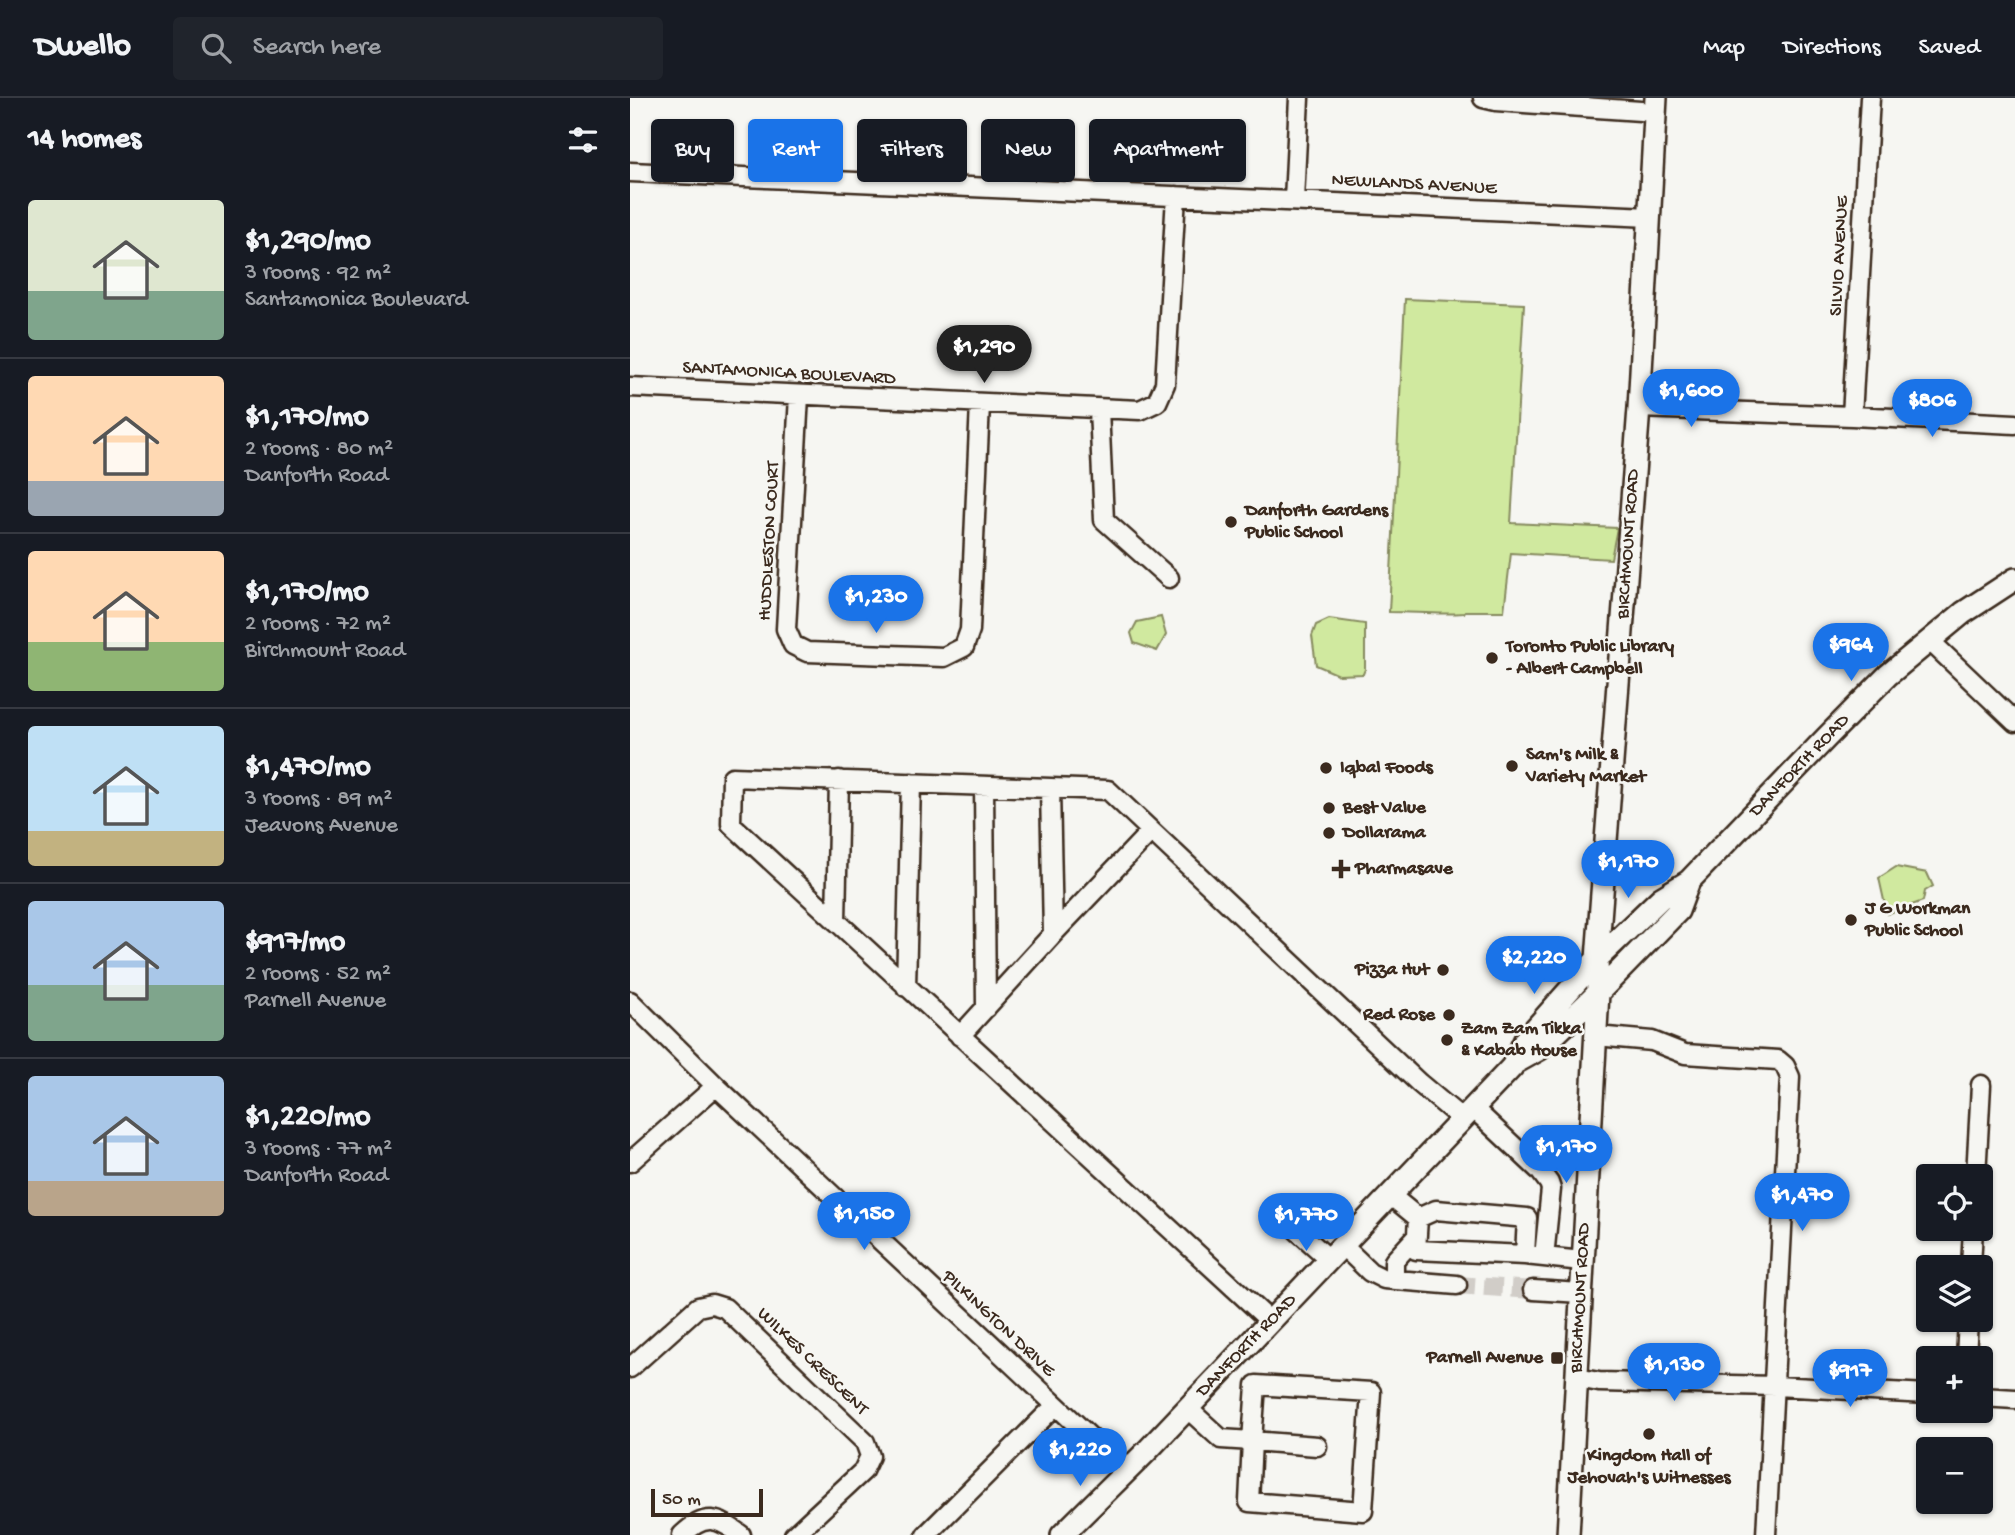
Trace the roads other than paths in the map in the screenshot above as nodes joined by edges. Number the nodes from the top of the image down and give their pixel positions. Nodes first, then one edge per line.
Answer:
1 (1299, 98) edge
2 (1483, 98) edge
3 (1870, 98) edge
4 (1655, 105) edge
5 (630, 172) edge
6 (1176, 196) junction
7 (1294, 200) junction
8 (1650, 217) junction
9 (630, 387) edge
10 (799, 396) junction
11 (980, 404) junction
12 (1639, 408) junction
13 (1099, 409) junction
14 (1852, 416) junction
15 (2015, 425) edge
16 (1169, 578) dead end
17 (2015, 579) edge
18 (1929, 640) junction
19 (2015, 722) edge
20 (839, 780) junction
21 (911, 783) junction
22 (984, 786) junction
23 (1050, 788) junction
24 (1151, 831) junction
25 (1689, 881) junction
26 (836, 921) junction
27 (1053, 934) junction
28 (1597, 959) junction
29 (906, 987) junction
30 (1598, 993) junction
31 (630, 1001) edge
32 (986, 1008) junction
33 (1596, 1036) junction
34 (960, 1037) junction
35 (1515, 1063) junction
36 (1981, 1085) dead end
37 (716, 1086) junction
38 (1467, 1114) junction
39 (630, 1163) edge
40 (1977, 1164) edge
41 (1390, 1195) junction
42 (1418, 1217) junction
43 (1291, 1225) dead end
44 (1417, 1236) junction
45 (1544, 1248) junction
46 (1336, 1252) junction
47 (1525, 1255) junction
48 (1582, 1261) junction
49 (1394, 1280) junction
50 (1457, 1285) tunnel mouth
51 (1533, 1290) tunnel mouth
52 (1581, 1293) junction
53 (1270, 1321) junction
54 (630, 1368) edge
55 (1577, 1378) junction
56 (1774, 1386) junction
57 (1916, 1393) edge
58 (1993, 1398) edge
59 (2015, 1399) edge
60 (1055, 1406) junction
61 (1187, 1408) junction
62 (1252, 1441) junction
63 (1317, 1446) dead end
64 (1126, 1471) junction
65 (682, 1535) edge
66 (741, 1535) edge
67 (794, 1535) edge
68 (926, 1535) edge
69 (1062, 1535) edge
70 (1568, 1535) edge
71 (1766, 1535) edge

1 - 7 street
2 - 4 street
3 - 14 street, SILVIO AVENUE
4 - 8 main road, BIRCHMOUNT ROAD
5 - 6 street, NEWLANDS AVENUE
6 - 7 street, NEWLANDS AVENUE
6 - 13 street, SANTAMONICA BOULEVARD
7 - 8 street, NEWLANDS AVENUE
8 - 12 main road, BIRCHMOUNT ROAD
9 - 10 street, SANTAMONICA BOULEVARD
10 - 11 street, SANTAMONICA BOULEVARD
10 - 11 street, HUDDLESTON COURT
11 - 13 street, SANTAMONICA BOULEVARD
12 - 14 street
12 - 28 main road, BIRCHMOUNT ROAD
13 - 16 street
14 - 15 street
17 - 18 main road, DANFORTH ROAD
18 - 19 street
18 - 25 main road, DANFORTH ROAD
20 - 21 street
20 - 26 street
20 - 26 street
21 - 22 street
21 - 29 street
22 - 23 street
22 - 32 street
23 - 24 street
23 - 27 street
24 - 27 street
24 - 38 street
25 - 28 main road, DANFORTH ROAD
25 - 30 main road, DANFORTH ROAD
26 - 29 street
27 - 32 street
28 - 30 main road, BIRCHMOUNT ROAD
28 - 35 main road, DANFORTH ROAD
29 - 34 street
30 - 33 main road, BIRCHMOUNT ROAD
30 - 35 main road, DANFORTH ROAD
31 - 37 street, PILKINGTON DRIVE
32 - 34 street
33 - 48 main road, BIRCHMOUNT ROAD
33 - 56 street
34 - 53 street
35 - 38 main road, DANFORTH ROAD
36 - 40 street
37 - 39 street
37 - 60 street, PILKINGTON DRIVE
38 - 41 main road, DANFORTH ROAD
38 - 45 street
41 - 42 street
41 - 46 main road, DANFORTH ROAD
42 - 44 street
42 - 47 street
43 - 46 street
44 - 47 street
44 - 49 street
45 - 47 street
45 - 48 street
46 - 49 street
46 - 53 main road, DANFORTH ROAD
48 - 52 main road, BIRCHMOUNT ROAD
49 - 50 street
51 - 52 street
52 - 55 main road, BIRCHMOUNT ROAD
53 - 61 main road, DANFORTH ROAD
54 - 67 street, WILKES CRESCENT
55 - 56 street
55 - 70 main road, BIRCHMOUNT ROAD
56 - 57 street
56 - 71 street
58 - 59 street
60 - 64 street, PILKINGTON DRIVE
60 - 68 street
61 - 62 street
61 - 64 main road, DANFORTH ROAD
62 - 62 street
62 - 63 street
64 - 69 main road, DANFORTH ROAD
65 - 66 street

